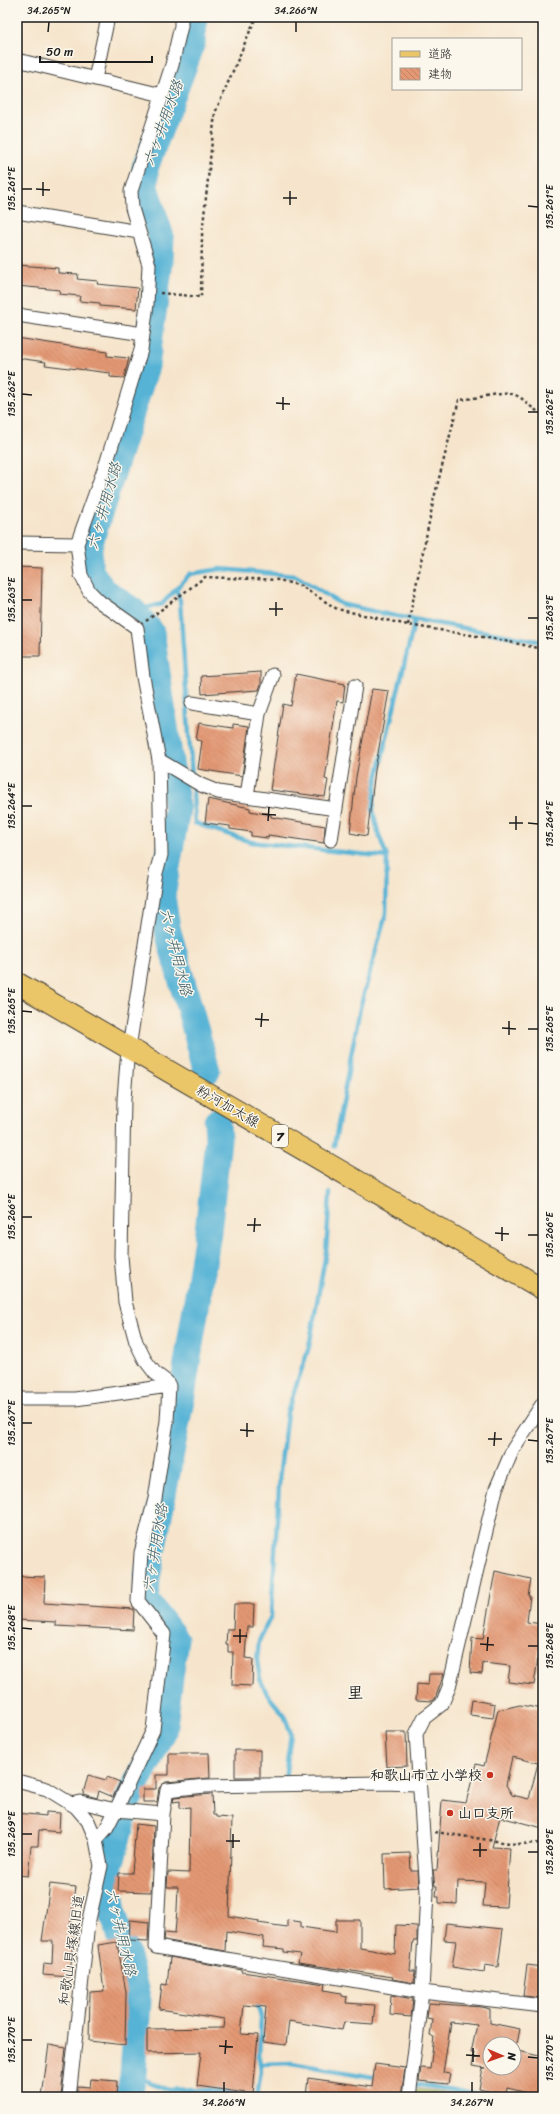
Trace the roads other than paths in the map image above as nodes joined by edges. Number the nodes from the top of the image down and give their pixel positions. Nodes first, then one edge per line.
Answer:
1 (108, 17) edge
2 (181, 17) edge
3 (17, 60) edge
4 (95, 79) junction
5 (162, 95) junction
6 (17, 212) edge
7 (139, 232) junction
8 (17, 314) edge
9 (143, 334) junction
10 (17, 544) edge
11 (77, 544) junction
12 (273, 675) dead end
13 (355, 686) dead end
14 (192, 704) dead end
15 (259, 714) junction
16 (159, 760) junction
17 (247, 796) junction
18 (336, 809) junction
19 (332, 840) dead end
20 (17, 983) edge
21 (128, 1048) junction
22 (543, 1289) edge
23 (169, 1386) junction
24 (17, 1399) edge
25 (543, 1403) edge
26 (17, 1781) edge
27 (418, 1784) junction
28 (71, 1804) junction
29 (116, 1810) junction
30 (164, 1814) junction
31 (96, 1840) junction
32 (422, 1992) junction
33 (543, 2006) edge
34 (69, 2097) edge
35 (409, 2097) edge

1 - 4 street
2 - 5 street
3 - 4 street
4 - 5 street
5 - 7 street
6 - 7 street
7 - 9 street
8 - 9 street
9 - 11 street
10 - 11 street
11 - 16 street
12 - 15 street
13 - 18 street
14 - 15 street
15 - 17 street
16 - 17 street
16 - 21 street
17 - 18 street
18 - 19 street
20 - 21 main road, 粉河加太線 / 7
21 - 22 main road, 粉河加太線 / 7
21 - 23 street
23 - 24 street
23 - 29 street
25 - 27 street
26 - 28 street, 和歌山貝塚線旧道
27 - 30 street
27 - 32 street
28 - 29 street
28 - 31 street, 和歌山貝塚線旧道
29 - 30 street
29 - 31 street
30 - 32 street
31 - 34 street, 和歌山貝塚線旧道
32 - 33 street
32 - 35 street

